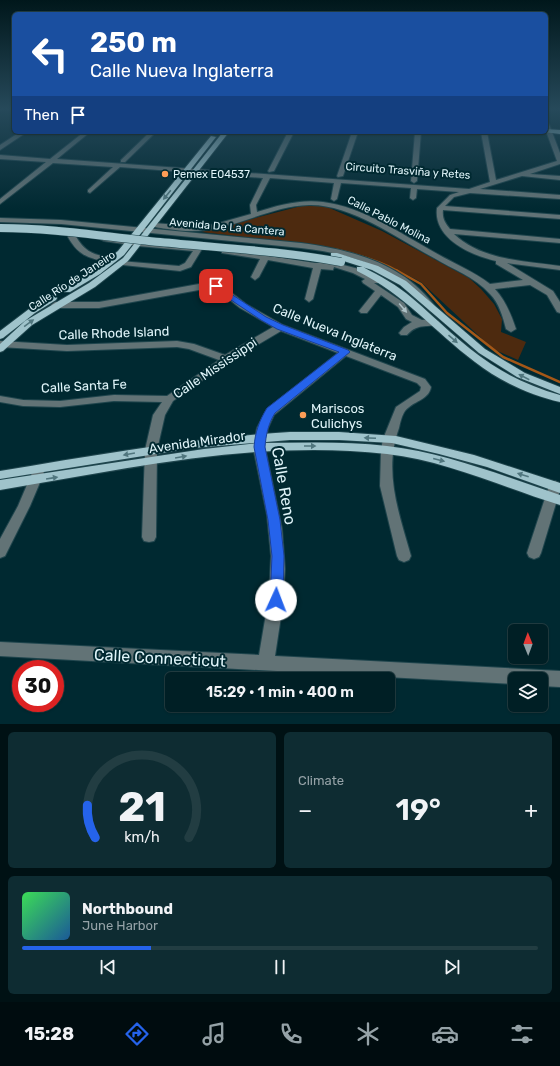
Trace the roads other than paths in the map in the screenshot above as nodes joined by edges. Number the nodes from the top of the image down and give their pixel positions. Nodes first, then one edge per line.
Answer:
1 (9, 142) edge
2 (74, 142) edge
3 (143, 142) edge
4 (210, 142) edge
5 (217, 142) edge
6 (286, 142) edge
7 (352, 142) edge
8 (417, 142) edge
9 (486, 142) edge
10 (552, 142) edge
11 (0, 148) edge
12 (0, 153) edge
13 (0, 157) edge
14 (53, 159) junction
15 (560, 162) edge
16 (121, 163) junction
17 (193, 168) junction
18 (269, 173) junction
19 (518, 175) junction
20 (339, 178) junction
21 (560, 178) edge
22 (493, 182) junction
23 (414, 184) junction
24 (480, 186) junction
25 (466, 190) junction
26 (90, 191) dead end
27 (560, 197) edge
28 (413, 198) dead end
29 (334, 199) dead end
30 (0, 202) edge
31 (440, 208) junction
32 (255, 215) junction
33 (559, 219) edge
34 (0, 220) edge
35 (0, 224) edge
36 (99, 226) junction
37 (0, 228) edge
38 (151, 228) junction
39 (0, 231) edge
40 (138, 231) junction
41 (446, 231) junction
42 (185, 235) junction
43 (72, 237) dead end
44 (94, 238) junction
45 (560, 241) edge
46 (134, 244) junction
47 (174, 247) junction
48 (198, 249) junction
49 (225, 251) junction
50 (265, 258) junction
51 (338, 259) junction
52 (494, 259) junction
53 (111, 262) junction
54 (122, 263) junction
55 (318, 265) junction
56 (560, 268) edge
57 (255, 278) dead end
58 (531, 282) junction
59 (488, 287) junction
60 (380, 290) junction
61 (309, 299) dead end
62 (409, 300) junction
63 (55, 305) junction
64 (434, 309) junction
65 (560, 310) edge
66 (364, 311) dead end
67 (434, 322) junction
68 (420, 323) junction
69 (280, 327) junction
70 (511, 329) dead end
71 (404, 333) dead end
72 (1, 344) edge
73 (345, 352) junction
74 (226, 358) junction
75 (504, 370) junction
76 (560, 391) edge
77 (0, 399) edge
78 (169, 399) junction
79 (560, 399) edge
80 (260, 442) junction
81 (388, 445) junction
82 (151, 456) junction
83 (0, 475) edge
84 (37, 475) junction
85 (0, 485) edge
86 (556, 492) edge
87 (148, 537) dead end
88 (0, 552) edge
89 (534, 553) dead end
90 (404, 556) dead end
91 (0, 650) edge
92 (266, 663) junction
93 (560, 679) edge

1 - 11 street
2 - 14 street
3 - 16 street
4 - 17 main road, Calle Río de Janeiro
5 - 17 main road, Calle Río de Janeiro
6 - 18 street
7 - 20 street
8 - 23 street
9 - 22 street
10 - 15 street
12 - 14 street
13 - 14 street, Circuito Trasviña y Retes
14 - 16 street, Circuito Trasviña y Retes
14 - 30 street
15 - 19 street
16 - 17 street, Circuito Trasviña y Retes
16 - 26 street
17 - 18 street, Circuito Trasviña y Retes
17 - 38 main road, Calle Río de Janeiro
17 -> 40 main road, Calle Río de Janeiro
18 - 20 street, Circuito Trasviña y Retes
18 - 32 street
19 - 21 street
19 - 22 street
20 - 23 street, Circuito Trasviña y Retes
20 - 29 street
22 - 24 street
23 - 24 street, Circuito Trasviña y Retes
23 - 25 street, Circuito Trasviña y Retes
23 - 28 street
24 - 25 street
25 - 27 street, Circuito Trasviña y Retes
25 - 31 street
31 - 33 street
31 - 41 street
32 - 38 street, Calle Pablo Molina
32 - 59 street, Calle Pablo Molina
34 - 36 street, Avenida De La Cantera
35 - 51 main road, Avenida De La Cantera
36 - 40 street, Avenida De La Cantera
36 - 44 street
37 - 51 main road, Avenida De La Cantera, bridge
38 - 40 street, Avenida De La Cantera
38 - 42 street, Avenida De La Cantera
38 - 46 main road, Calle Río de Janeiro
39 - 44 street, Avenida De La Cantera
40 - 46 main road, Calle Río de Janeiro
41 - 45 street
41 - 52 street
42 - 47 street
42 - 64 street, Avenida De La Cantera
43 - 53 street
44 - 46 street, Avenida De La Cantera
46 - 47 street, Avenida De La Cantera
46 - 53 main road, Calle Río de Janeiro
46 - 54 main road, Calle Río de Janeiro
47 - 48 street, Avenida De La Cantera
48 - 49 street, Avenida De La Cantera
48 - 54 street
49 - 50 street
49 - 62 street, Avenida De La Cantera
50 - 55 street
50 - 57 street
51 - 62 main road, Avenida De La Cantera
51 - 64 main road, Avenida De La Cantera
52 - 56 street
52 - 58 street
53 - 72 main road, Calle Río de Janeiro
54 - 63 main road, Calle Río de Janeiro
55 - 60 street
55 - 61 street
58 - 59 street
58 - 65 street
59 - 70 street, Calle Pablo Molina
60 - 66 street
60 -> 68 street
62 - 67 main road, Avenida De La Cantera
63 - 69 street, Calle Nueva Inglaterra
72 -> 63 main road, Calle Río de Janeiro
64 - 75 main road, Avenida De La Cantera
67 - 68 street
67 -> 75 main road, Avenida De La Cantera
68 - 71 street
69 - 73 street, Calle Nueva Inglaterra
69 - 74 street, Calle Mississippi
72 - 74 street, Calle Rhode Island
73 - 80 street, Calle Reno
73 - 81 street, Calle Nueva Inglaterra
74 - 78 street, Calle Mississippi
76 -> 75 main road, Avenida De La Cantera
75 - 79 main road, Avenida De La Cantera
77 - 78 street, Calle Santa Fe
78 - 82 street, Calle Mississippi
80 - 81 main road, Avenida Mirador
80 - 82 main road, Avenida Mirador
80 - 92 street, Calle Reno
81 - 86 main road, Avenida Mirador
81 - 90 street, Calle Nueva Inglaterra
82 - 84 main road, Avenida Mirador
82 - 87 street, Calle Mississippi
83 - 84 main road, Avenida Mirador
84 - 85 main road, Avenida Mirador
84 - 88 street
86 - 89 street
91 - 92 street, Calle Connecticut
92 - 93 street, Calle Connecticut

